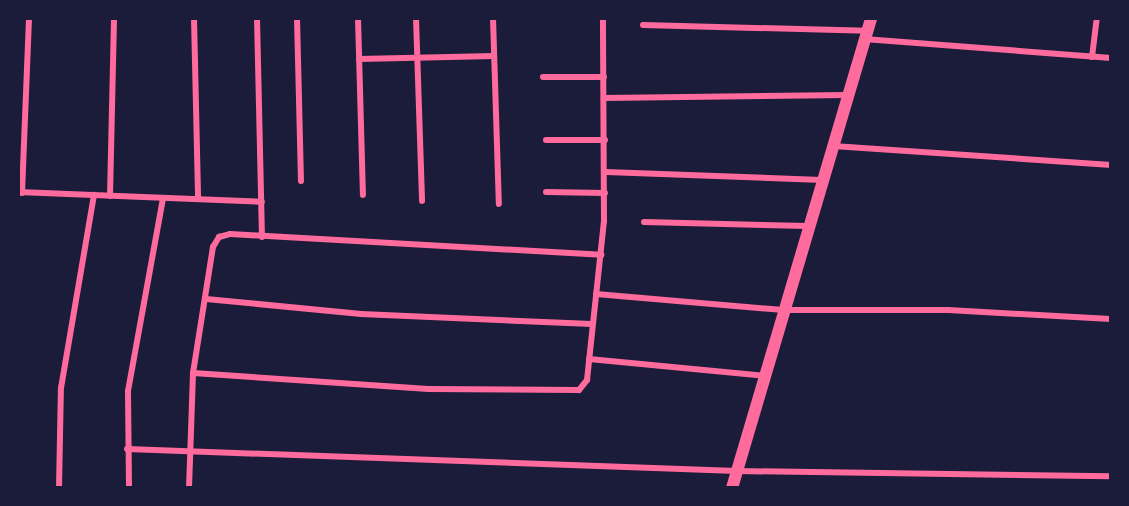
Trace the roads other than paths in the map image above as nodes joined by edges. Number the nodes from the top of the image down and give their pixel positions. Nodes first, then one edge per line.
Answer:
1 (28, 18) edge
2 (114, 18) edge
3 (194, 18) edge
4 (257, 18) edge
5 (297, 18) edge
6 (358, 18) edge
7 (416, 18) edge
8 (493, 18) edge
9 (603, 18) edge
10 (871, 18) edge
11 (1097, 18) edge
12 (643, 25) dead end
13 (866, 35) junction
14 (494, 56) junction
15 (1092, 57) junction
16 (417, 58) junction
17 (1111, 58) edge
18 (359, 59) junction
19 (18, 66) edge
20 (27, 66) junction
21 (543, 77) dead end
22 (604, 77) junction
23 (848, 95) junction
24 (604, 98) junction
25 (546, 140) dead end
26 (605, 140) junction
27 (832, 146) junction
28 (1111, 165) edge
29 (606, 172) junction
30 (822, 180) junction
31 (302, 181) dead end
32 (20, 192) edge
33 (546, 192) dead end
34 (605, 193) junction
35 (94, 195) junction
36 (363, 195) dead end
37 (110, 196) junction
38 (163, 198) junction
39 (198, 199) junction
40 (422, 201) dead end
41 (262, 202) junction
42 (499, 204) dead end
43 (644, 222) dead end
44 (808, 226) junction
45 (262, 237) junction
46 (601, 255) junction
47 (596, 294) junction
48 (206, 299) junction
49 (783, 310) junction
50 (1111, 319) edge
51 (592, 324) junction
52 (589, 359) junction
53 (193, 373) junction
54 (764, 376) junction
55 (188, 448) junction
56 (127, 449) junction
57 (737, 471) junction
58 (1111, 476) edge
59 (59, 488) edge
60 (129, 488) edge
61 (189, 488) edge
62 (732, 488) edge

1 - 20 street
2 - 37 street
3 - 39 street
4 - 41 street
5 - 31 street
6 - 18 street
7 - 16 street
8 - 14 street
9 - 22 street
10 - 13 main road
11 - 15 street
12 - 13 street
13 - 15 street
13 - 23 main road
14 - 16 street
14 - 42 street
15 - 17 street
16 - 18 street
16 - 40 street
18 - 36 street
19 - 20 street
20 - 32 street
21 - 22 street
22 - 24 street
23 - 24 street
23 - 27 main road
24 - 26 street
25 - 26 street
26 - 29 street
27 - 28 street
27 - 30 main road
29 - 30 street
29 - 34 street
30 - 44 main road
32 - 35 street
33 - 34 street
34 - 46 street
35 - 37 street
35 - 59 street
37 - 38 street
38 - 39 street
38 - 56 street
39 - 41 street
41 - 45 street
43 - 44 street
44 - 49 main road
45 - 46 street
45 - 48 street
46 - 47 street
47 - 49 street
47 - 51 street
48 - 51 street
48 - 53 street
49 - 50 street
49 - 54 main road
51 - 52 street
52 - 53 street
52 - 54 street
53 - 55 street
54 - 57 main road
55 - 56 street
55 - 57 street
55 - 61 street
56 - 60 street
57 - 58 street
57 - 62 main road

